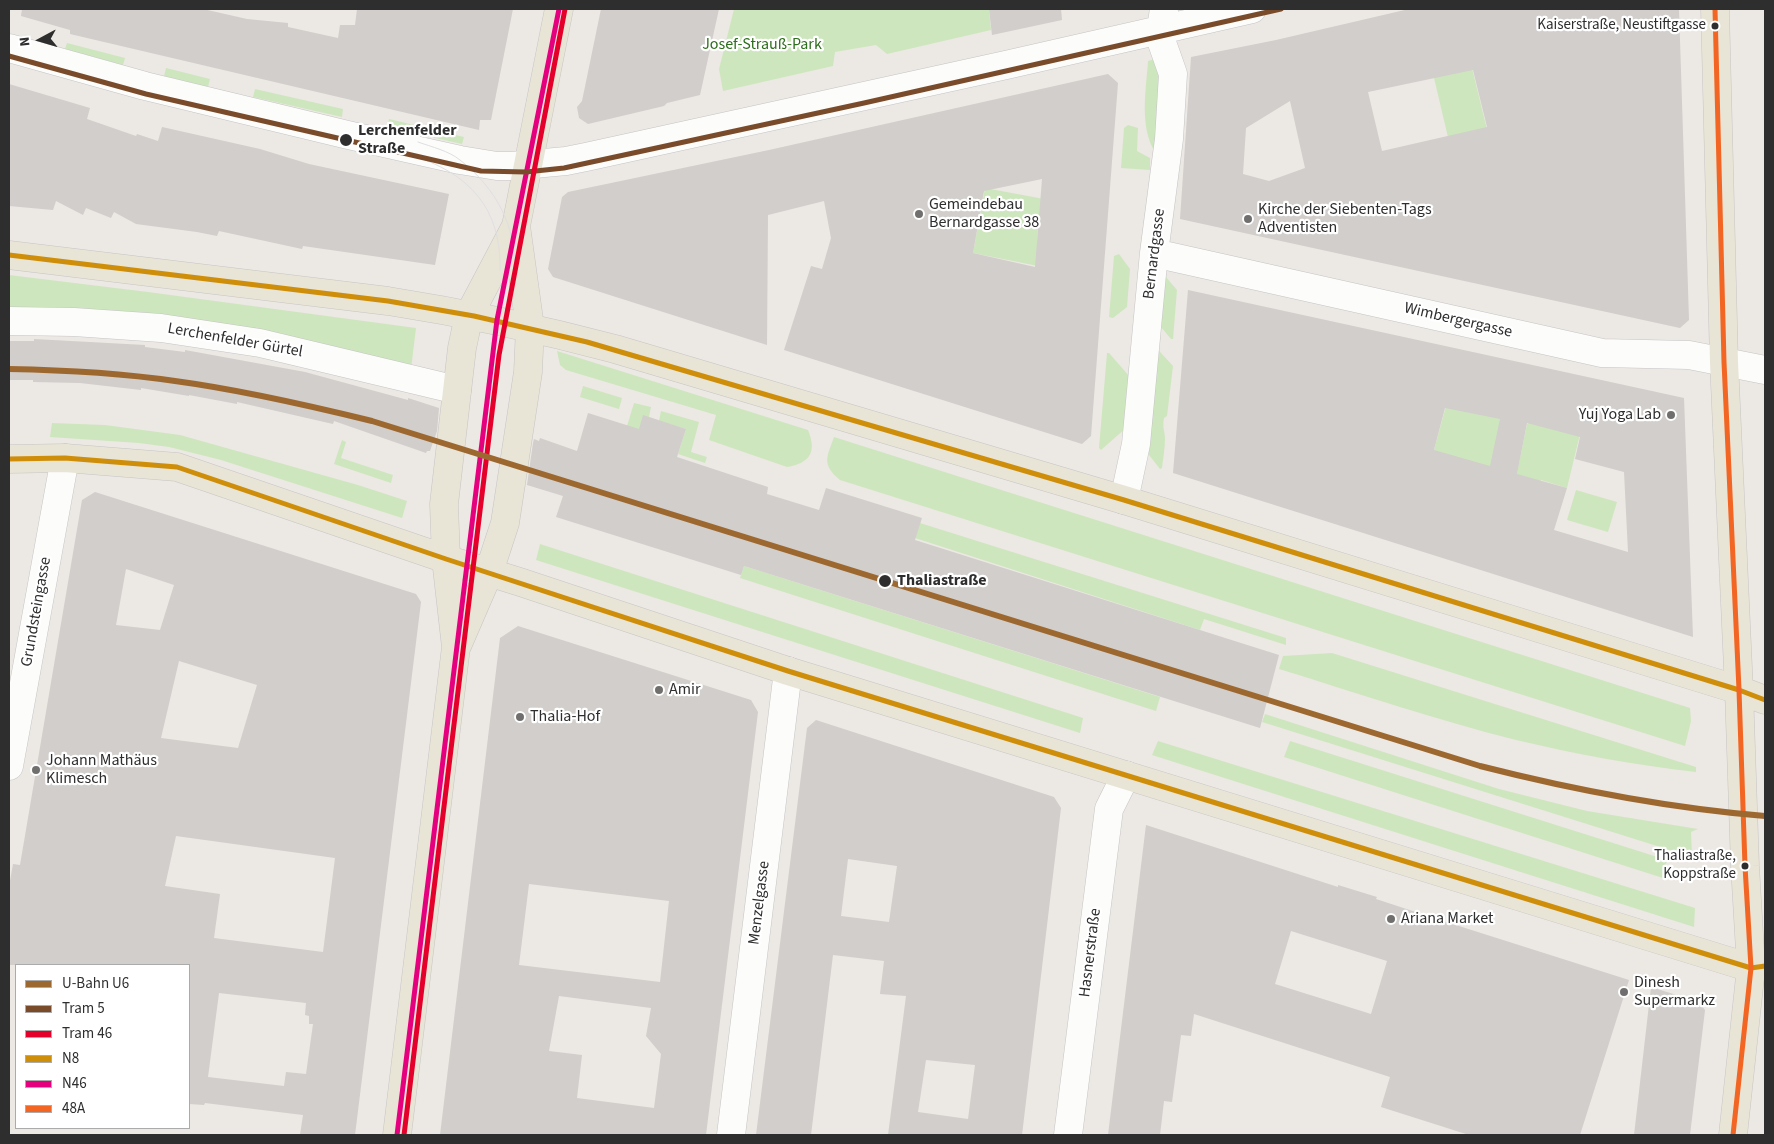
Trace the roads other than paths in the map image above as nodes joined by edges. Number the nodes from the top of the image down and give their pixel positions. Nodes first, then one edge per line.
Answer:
1 (559, 9) edge
2 (1252, 9) edge
3 (1715, 9) edge
4 (1162, 19) edge
5 (9, 48) edge
6 (528, 165) junction
7 (516, 226) junction
8 (1154, 253) junction
9 (9, 255) edge
10 (469, 315) junction
11 (9, 321) edge
12 (530, 327) junction
13 (1724, 362) junction
14 (1765, 370) edge
15 (457, 390) junction
16 (64, 458) junction
17 (9, 459) edge
18 (1124, 500) junction
19 (446, 559) junction
20 (489, 572) junction
21 (456, 647) junction
22 (788, 671) junction
23 (1739, 690) junction
24 (1765, 700) edge
25 (9, 766) edge
26 (1126, 775) junction
27 (1758, 967) edge
28 (397, 1135) edge
29 (731, 1135) edge
30 (1068, 1135) edge
31 (1733, 1135) edge

1 - 6 main road
2 - 4 street
3 - 13 main road
4 - 6 street
4 - 8 street, Bernardgasse
5 - 6 street
6 - 7 main road
7 - 10 main road
7 - 12 main road
8 - 13 street, Wimbergergasse
8 - 18 street, Bernardgasse
9 - 10 main road
10 - 12 main road
10 - 15 main road
11 - 15 street, Lerchenfelder Gürtel
12 - 18 main road
12 - 20 main road
13 - 14 street, Wimbergergasse
13 - 23 main road
15 - 19 main road
16 - 17 main road
16 - 19 main road
16 - 25 street, Grundsteingasse
18 - 23 main road
19 - 20 main road
19 - 21 main road
20 - 21 main road
20 - 22 main road
21 - 28 main road
22 - 26 main road
22 - 29 street, Menzelgasse
23 - 24 main road
23 - 27 main road
26 - 27 main road
26 - 30 street, Hasnerstraße
27 - 31 main road

